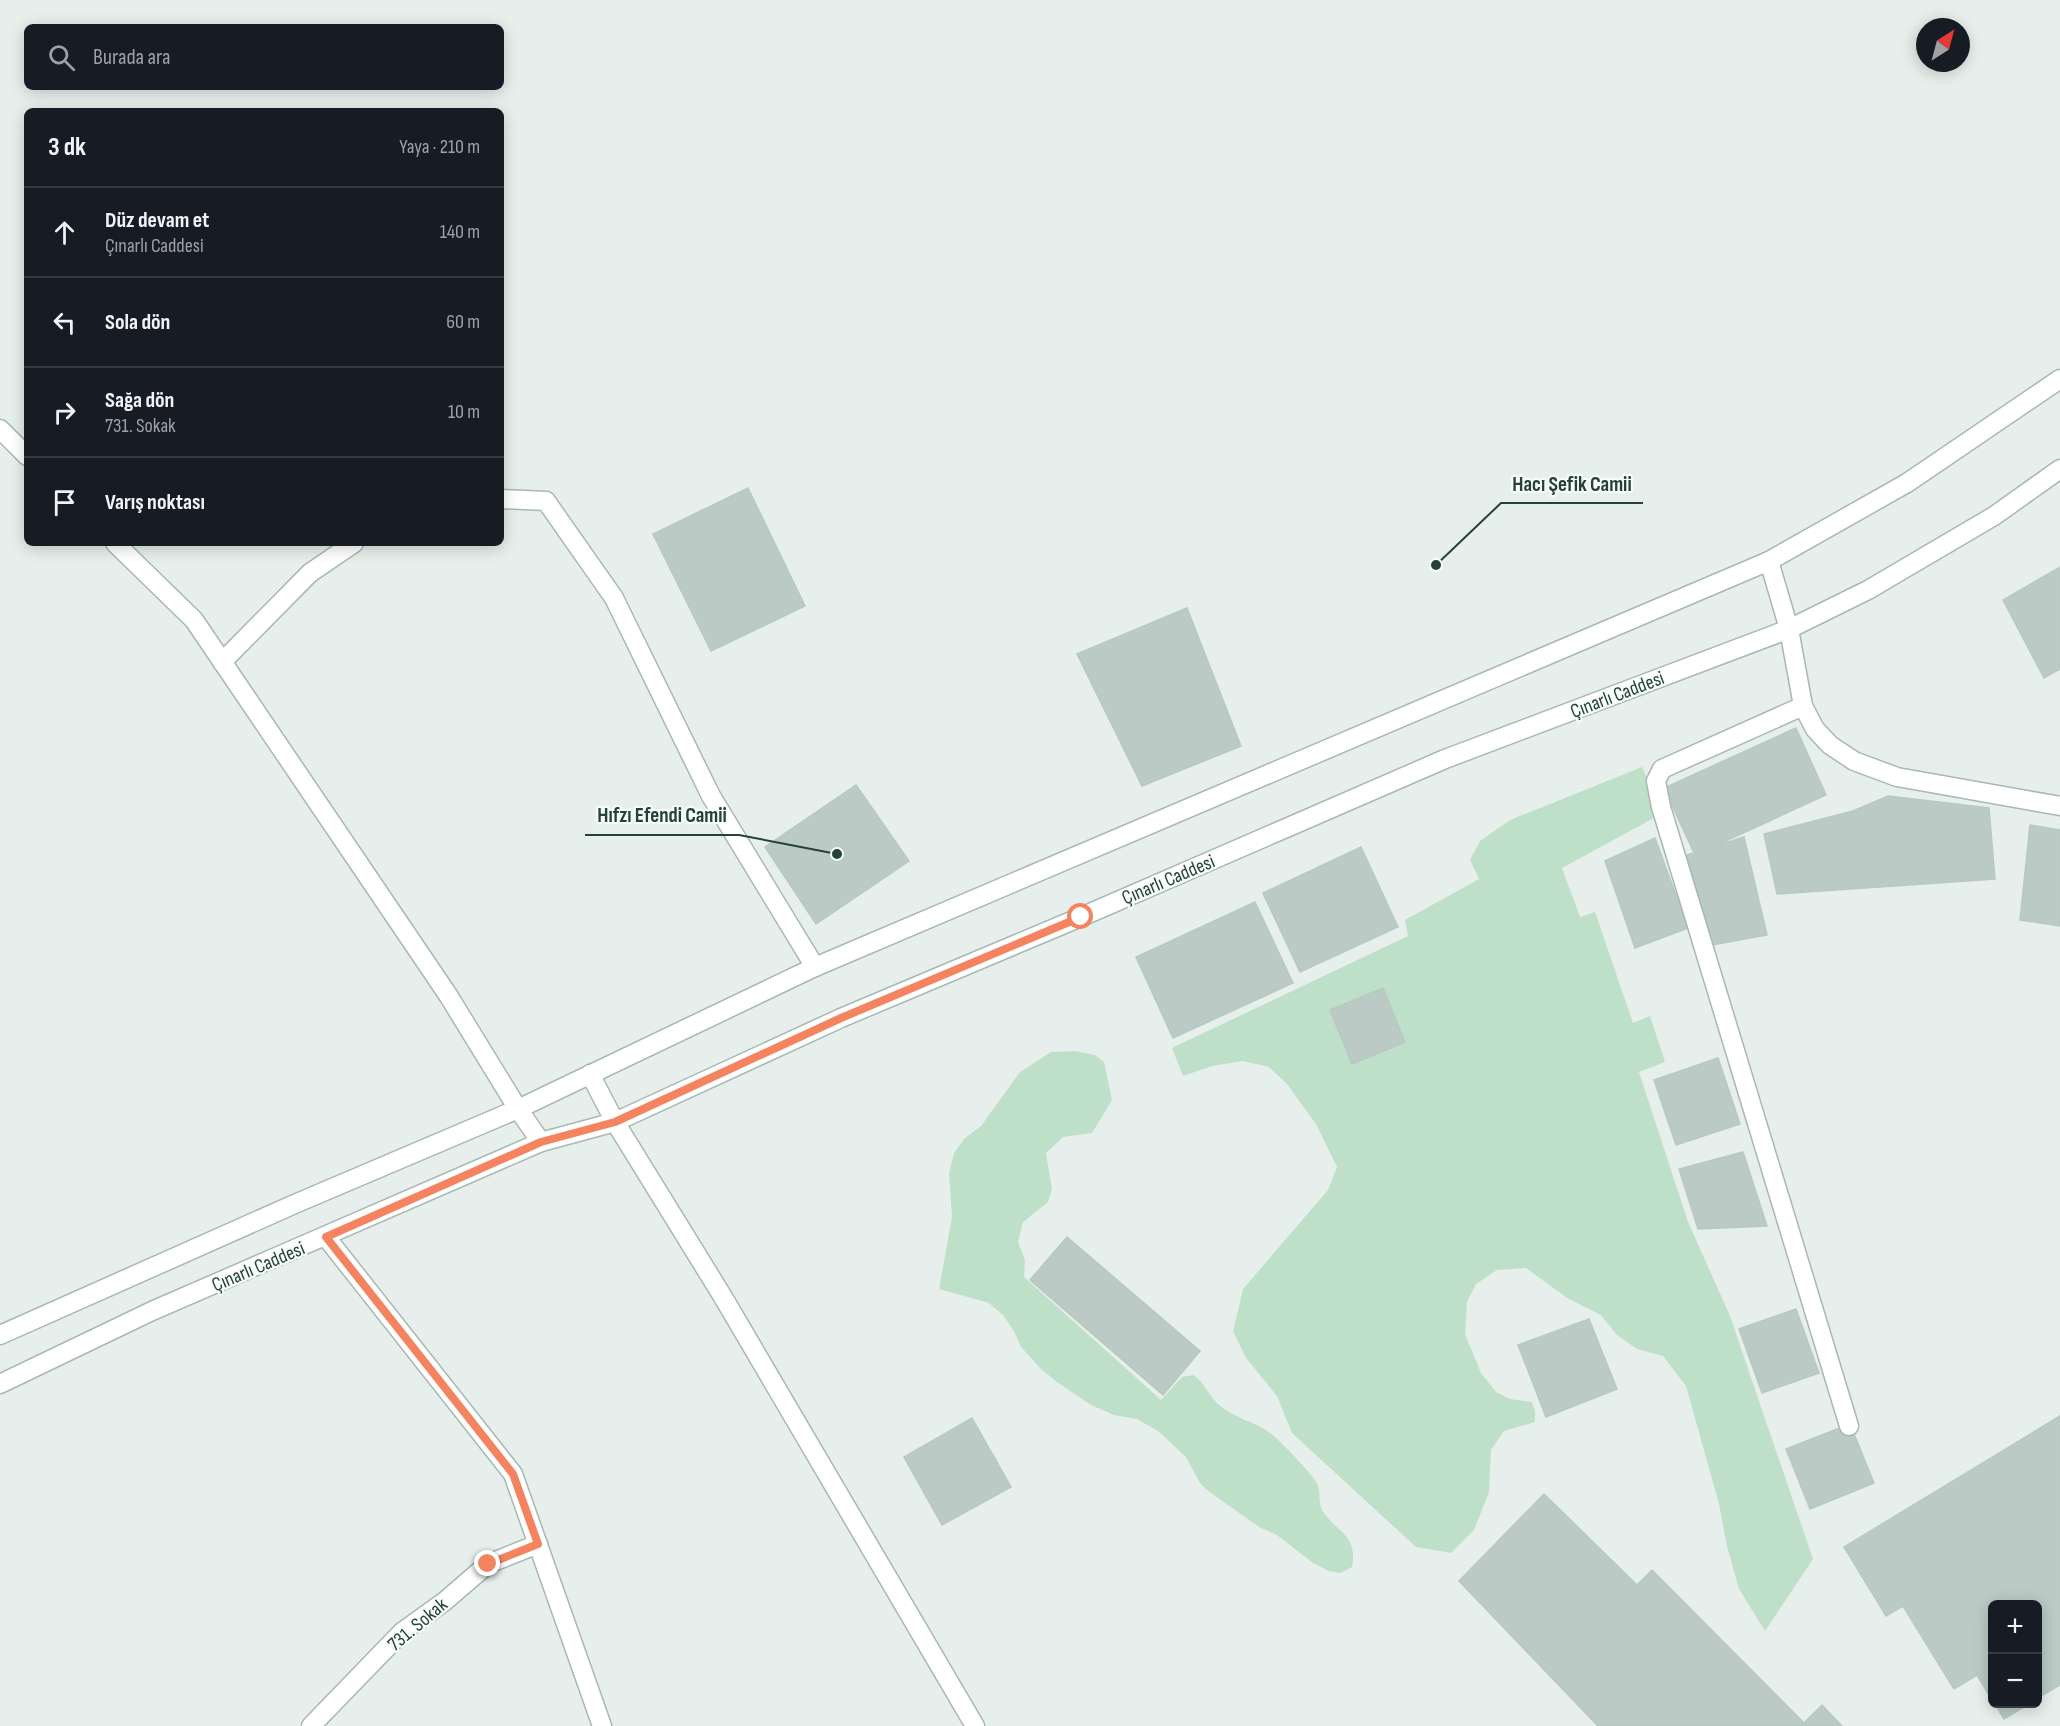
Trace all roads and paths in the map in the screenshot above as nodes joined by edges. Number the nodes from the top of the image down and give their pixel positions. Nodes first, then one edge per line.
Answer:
1 (2060, 379) edge
2 (0, 429) edge
3 (24, 453) edge
4 (2060, 469) edge
5 (504, 499) edge
6 (118, 546) edge
7 (350, 546) edge
8 (1769, 561) junction
9 (1789, 629) junction
10 (222, 662) junction
11 (1803, 706) junction
12 (2060, 806) edge
13 (815, 968) junction
14 (590, 1074) junction
15 (518, 1109) junction
16 (615, 1122) junction
17 (541, 1142) junction
18 (326, 1237) junction
19 (0, 1335) edge
20 (0, 1384) edge
21 (1849, 1426) dead end
22 (538, 1544) junction
23 (311, 1726) edge
24 (602, 1726) edge
25 (975, 1726) edge

1 - 8 street
2 - 3 street
4 - 9 street, Çınarlı Caddesi
5 - 13 street
6 - 10 street
7 - 10 street
8 - 9 street
8 - 13 street
9 - 11 street
9 - 16 street, Çınarlı Caddesi
10 - 15 street
11 - 12 street
11 - 21 street
13 - 14 street
14 - 15 street
14 - 16 street
15 - 17 street
15 - 19 street
16 - 17 street, Çınarlı Caddesi
16 - 25 street
17 - 18 street, Çınarlı Caddesi
18 - 20 street, Çınarlı Caddesi
18 - 22 street
22 - 23 street, 731. Sokak
22 - 24 street

